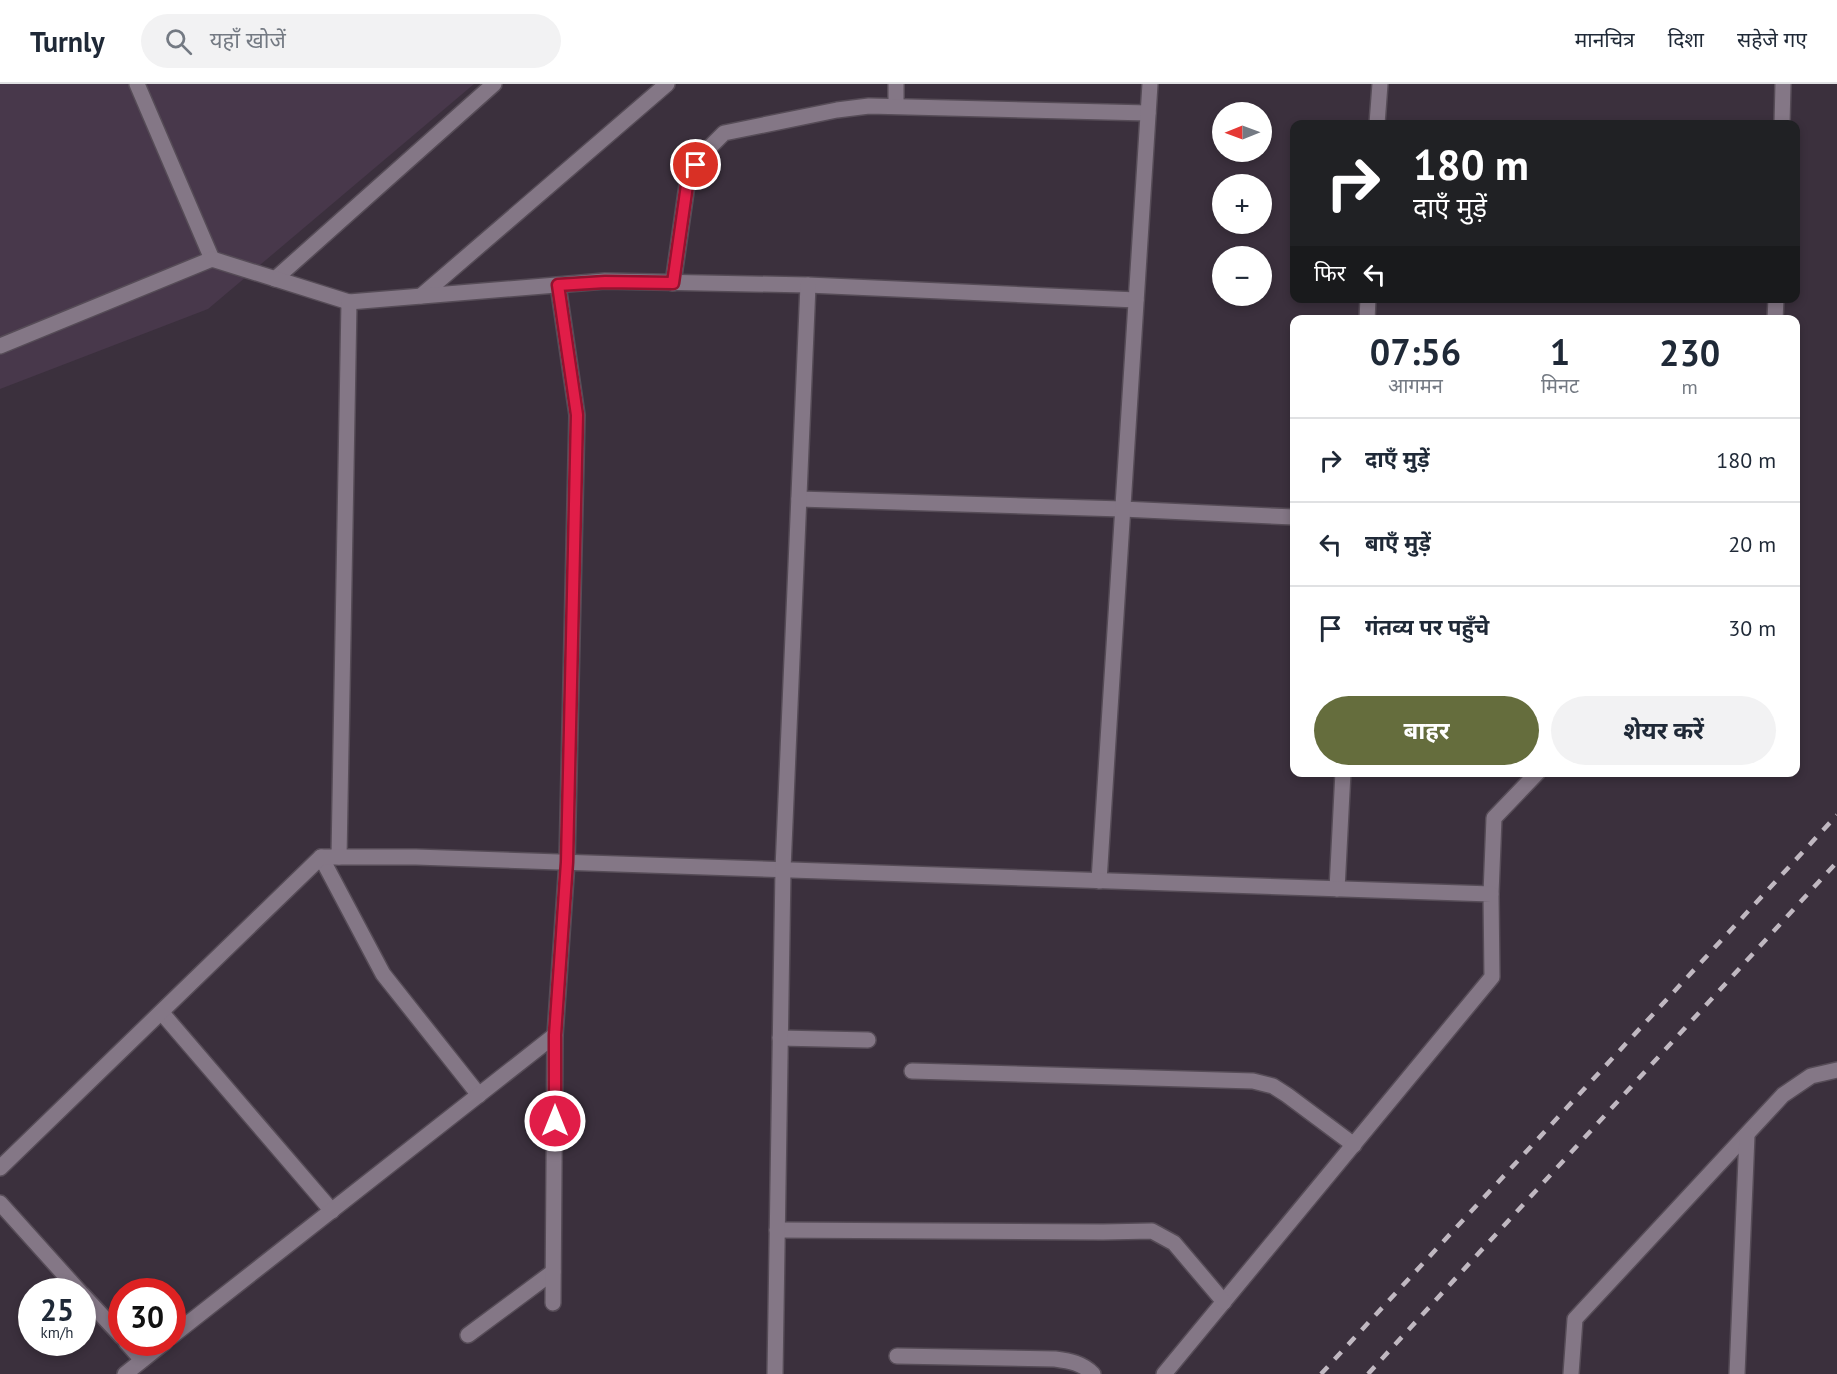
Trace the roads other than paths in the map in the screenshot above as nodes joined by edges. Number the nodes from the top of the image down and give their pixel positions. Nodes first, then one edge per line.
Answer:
1 (137, 84) edge
2 (494, 84) edge
3 (667, 84) edge
4 (896, 84) edge
5 (1150, 84) edge
6 (1380, 84) edge
7 (1783, 84) edge
8 (896, 105) junction
9 (1148, 113) junction
10 (1377, 120) edge
11 (1782, 120) edge
12 (212, 260) junction
13 (275, 279) junction
14 (673, 283) junction
15 (558, 285) junction
16 (808, 285) junction
17 (421, 296) junction
18 (1136, 300) junction
19 (349, 302) junction
20 (0, 346) edge
21 (799, 499) junction
22 (1122, 509) junction
23 (1290, 517) edge
24 (1343, 777) edge
25 (1533, 777) edge
26 (321, 857) junction
27 (339, 857) junction
28 (567, 862) junction
29 (783, 869) junction
30 (1099, 881) junction
31 (1337, 889) junction
32 (1491, 894) junction
33 (162, 1013) junction
34 (555, 1035) junction
35 (780, 1038) junction
36 (868, 1040) dead end
37 (1837, 1070) edge
38 (912, 1071) dead end
39 (479, 1095) junction
40 (1747, 1134) junction
41 (1354, 1145) junction
42 (0, 1168) edge
43 (0, 1203) edge
44 (332, 1211) junction
45 (777, 1230) junction
46 (553, 1272) junction
47 (68, 1278) edge
48 (1224, 1302) junction
49 (553, 1303) dead end
50 (96, 1309) edge
51 (108, 1322) edge
52 (186, 1325) edge
53 (468, 1335) dead end
54 (138, 1356) edge
55 (147, 1356) edge
56 (897, 1356) dead end
57 (142, 1360) junction
58 (125, 1374) edge
59 (775, 1374) edge
60 (1093, 1374) edge
61 (1164, 1374) edge
62 (1571, 1374) edge
63 (1737, 1374) edge

1 - 12 street
2 - 13 street
3 - 17 street
4 - 8 street
5 - 9 street
6 - 10 street
7 - 11 street
8 - 9 street
8 - 14 street
9 - 18 street
12 - 13 street
12 - 20 street
13 - 19 street
14 - 15 street
14 - 16 street
15 - 17 street
15 - 28 street
16 - 18 street
16 - 21 street
17 - 19 street
18 - 22 street
19 - 27 street
21 - 22 street
21 - 29 street
22 - 23 street
22 - 30 street
24 - 31 street
25 - 32 street
26 - 27 street
26 - 33 street
26 - 39 street
27 - 28 street
28 - 29 street
28 - 34 street
29 - 30 street
29 - 35 street
30 - 31 street
31 - 32 street
32 - 41 street
33 - 42 street
33 - 44 street
34 - 39 street
34 - 46 street
35 - 36 street
35 - 45 street
37 - 40 street
38 - 41 street
39 - 44 street
40 - 62 street
40 - 63 street
41 - 48 street
43 - 47 street
44 - 52 street
45 - 48 street
45 - 59 street
46 - 49 street
46 - 53 street
48 - 61 street
50 - 51 street
54 - 57 street
55 - 57 street
56 - 60 street
57 - 58 street

